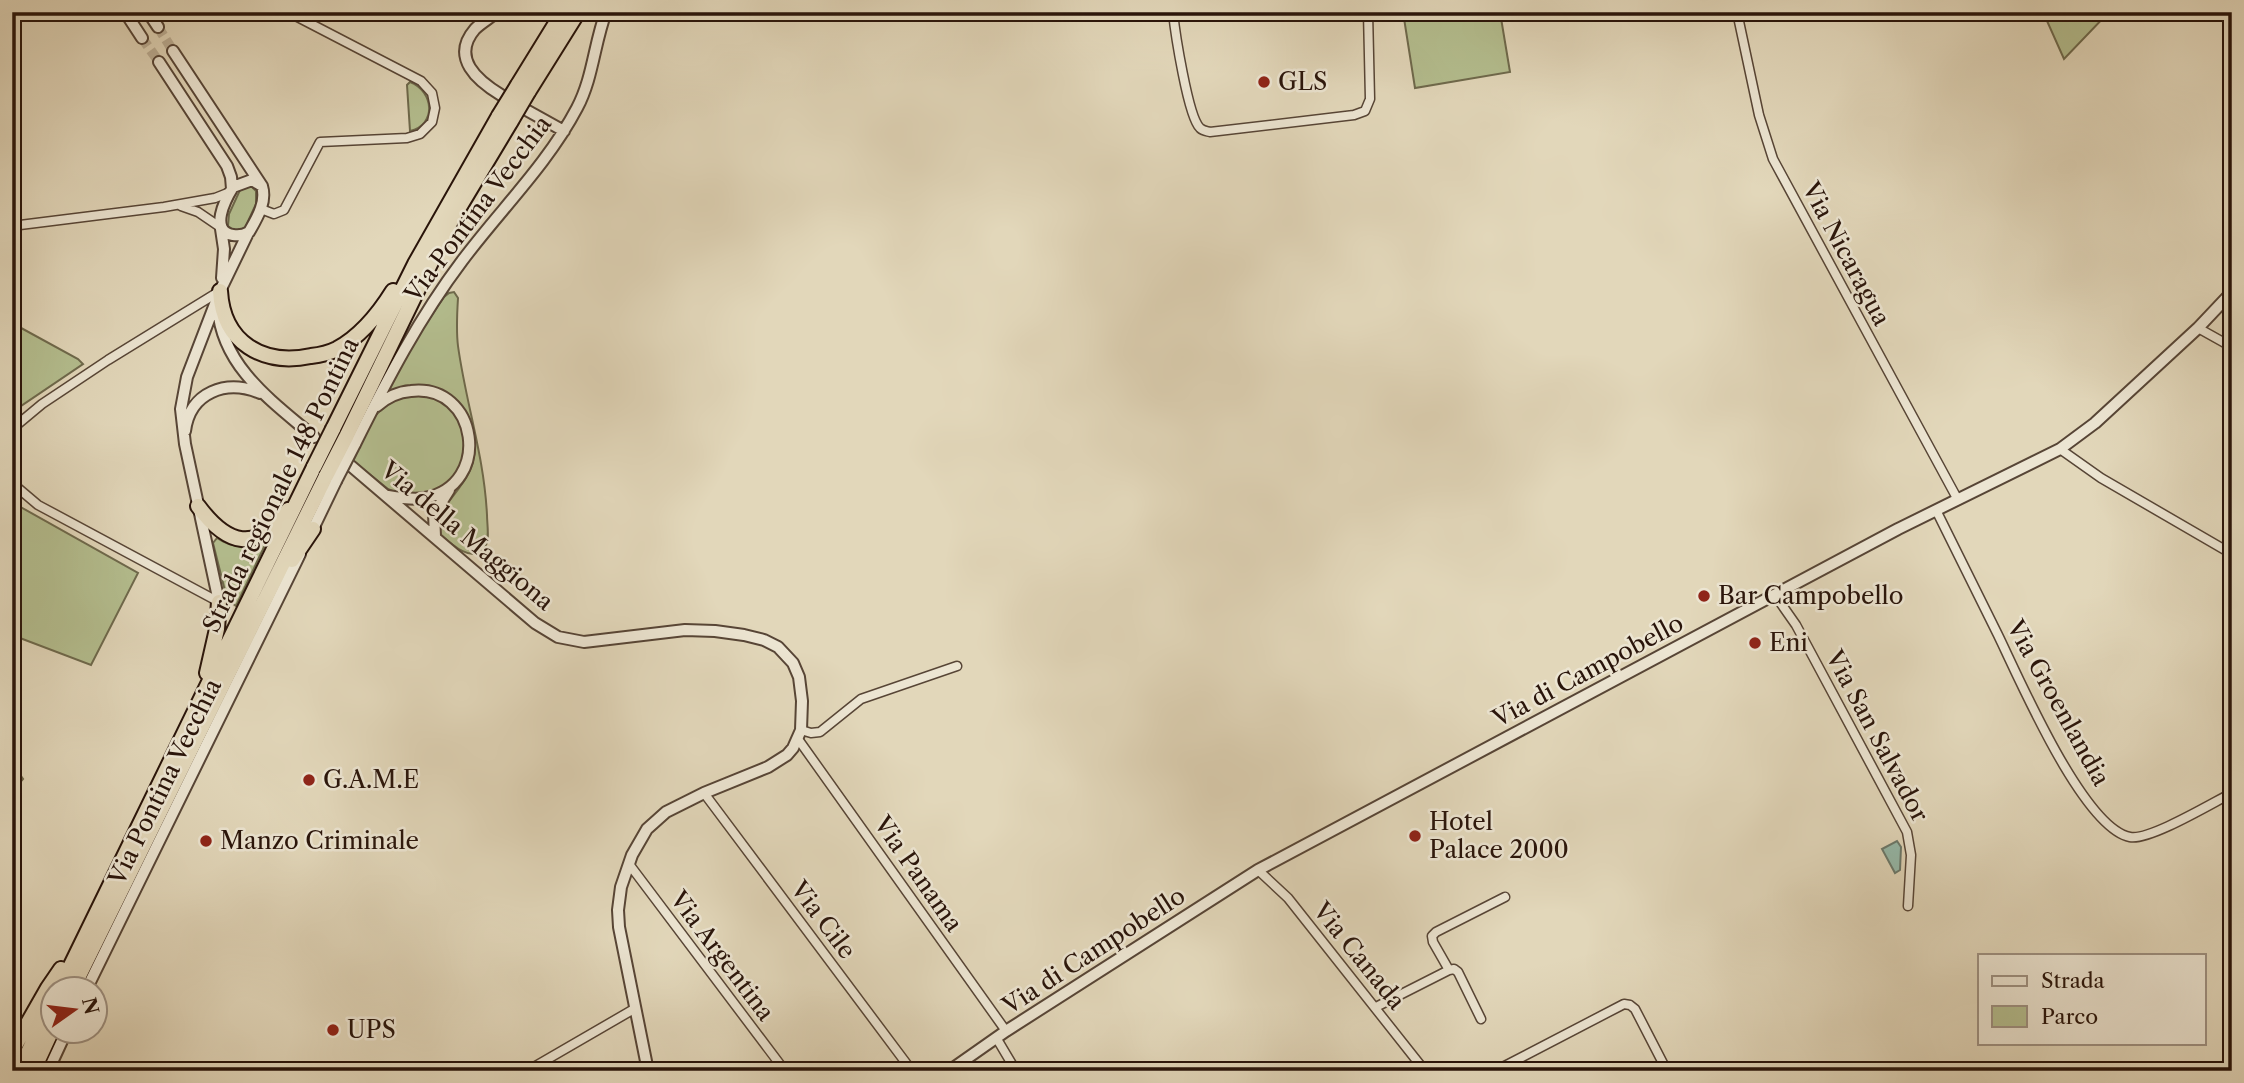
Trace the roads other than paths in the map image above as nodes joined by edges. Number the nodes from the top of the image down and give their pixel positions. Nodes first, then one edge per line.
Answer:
1 (125, 12) edge
2 (148, 12) edge
3 (288, 12) edge
4 (497, 12) edge
5 (563, 12) edge
6 (578, 12) edge
7 (606, 12) edge
8 (1173, 12) edge
9 (1368, 12) edge
10 (1737, 12) edge
11 (158, 27) tunnel mouth
12 (142, 38) tunnel mouth
13 (175, 53) joint
14 (160, 63) joint
15 (523, 89) junction
16 (501, 95) dead end
17 (528, 111) dead end
18 (505, 118) junction
19 (218, 120) junction
20 (204, 130) junction
21 (564, 131) junction
22 (262, 186) junction
23 (231, 191) junction
24 (164, 207) junction
25 (261, 209) junction
26 (441, 216) junction
27 (12, 226) edge
28 (221, 228) junction
29 (248, 233) junction
30 (220, 291) junction
31 (2232, 292) edge
32 (194, 307) junction
33 (209, 319) junction
34 (2198, 328) junction
35 (2232, 347) edge
36 (265, 396) junction
37 (372, 410) junction
38 (12, 429) edge
39 (345, 436) junction
40 (314, 437) dead end
41 (185, 444) junction
42 (2060, 449) junction
43 (351, 466) dead end
44 (326, 475) junction
45 (12, 483) edge
46 (307, 483) junction
47 (450, 488) junction
48 (388, 496) junction
49 (1958, 500) junction
50 (198, 506) junction
51 (1936, 510) junction
52 (313, 529) junction
53 (435, 536) junction
54 (2232, 554) edge
55 (1775, 595) junction
56 (219, 602) junction
57 (261, 607) junction
58 (957, 666) dead end
59 (196, 710) junction
60 (800, 734) junction
61 (704, 793) junction
62 (2232, 793) edge
63 (629, 864) junction
64 (1258, 870) junction
65 (1504, 897) dead end
66 (1908, 905) dead end
67 (86, 933) junction
68 (1449, 970) junction
69 (67, 974) edge
70 (80, 974) edge
71 (94, 974) edge
72 (1376, 1007) junction
73 (634, 1009) junction
74 (1481, 1019) dead end
75 (38, 1032) edge
76 (1001, 1035) junction
77 (46, 1044) edge
78 (61, 1044) edge
79 (12, 1051) edge
80 (19, 1071) edge
81 (33, 1071) edge
82 (48, 1071) edge
83 (527, 1071) edge
84 (648, 1071) edge
85 (785, 1071) edge
86 (912, 1071) edge
87 (949, 1071) edge
88 (1016, 1071) edge
89 (1425, 1071) edge
90 (1495, 1071) edge
91 (1667, 1071) edge

1 - 12 street
2 - 11 street
3 - 25 street
4 - 16 street
5 - 15 highway, Strada regionale 148 Pontina
6 - 15 highway
7 - 21 street, Via Pontina Vecchia
8 - 9 street
10 - 49 street, Via Nicaragua
13 - 14 street
13 - 19 street
14 - 20 street
15 - 18 highway, Strada regionale 148 Pontina, bridge
17 - 21 street
18 - 26 highway, Strada regionale 148 Pontina
18 - 39 highway, Strada regionale 148 Pontina
19 - 20 street
19 - 22 street
20 - 23 street
21 - 37 street, Via Pontina Vecchia
22 - 23 street
22 - 25 street
23 - 24 street
23 - 28 street
24 - 27 street
24 - 28 street
25 - 29 street
26 - 30 highway
26 - 39 highway, Strada regionale 148 Pontina
28 - 29 street
28 - 30 street
29 - 30 street
30 - 32 street
30 - 33 street
30 - 36 street
31 - 34 street, Via di Campobello
32 - 33 street
32 - 38 street
33 - 41 street
34 - 35 street
34 - 42 street, Via di Campobello
36 - 40 street
36 - 41 street
37 - 39 street, Via Pontina Vecchia
37 - 47 street
39 - 44 highway, Strada regionale 148 Pontina, bridge
41 - 50 street
42 - 49 street, Via di Campobello
42 - 54 street
43 - 48 street, Via della Maggiona
44 - 46 highway, Strada regionale 148 Pontina
44 - 52 street, Via Pontina Vecchia
44 - 57 highway, Strada regionale 148 Pontina
45 - 56 street
46 - 50 highway
46 - 59 highway, Strada regionale 148 Pontina
47 - 48 street
47 - 53 street
48 - 53 street, Via della Maggiona
49 - 51 street, Via di Campobello
50 - 56 street
51 - 55 street, Via di Campobello
51 - 62 street, Via Groenlandia
52 - 57 highway
52 - 71 street, Via Pontina Vecchia
53 - 60 street, Via della Maggiona
55 - 64 street, Via di Campobello
55 - 66 street, Via San Salvador
56 - 59 highway
57 - 70 highway, Strada regionale 148 Pontina
58 - 60 street
59 - 67 highway, Strada regionale 148 Pontina
60 - 61 street
60 - 76 street, Via Panama
61 - 63 street
61 - 86 street, Via Cile
63 - 73 street
63 - 85 street, Via Argentina
64 - 72 street, Via Canada
64 - 76 street, Via di Campobello
65 - 68 street
67 - 69 highway, Strada regionale 148 Pontina
67 - 79 highway
68 - 72 street
68 - 74 street
72 - 89 street, Via Canada
73 - 83 street
73 - 84 street
75 - 80 highway
76 - 87 street, Via di Campobello
76 - 88 street, Via Panama
77 - 81 highway
78 - 82 street
90 - 91 street

